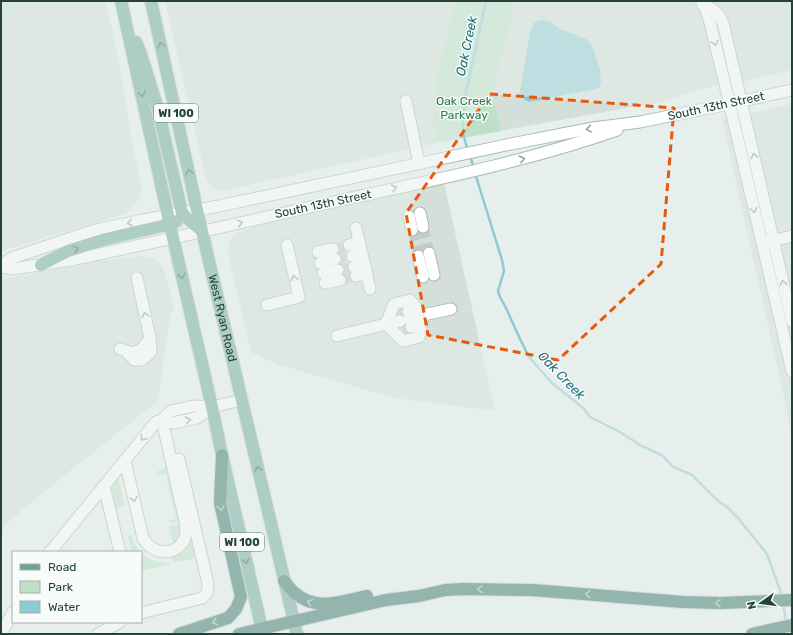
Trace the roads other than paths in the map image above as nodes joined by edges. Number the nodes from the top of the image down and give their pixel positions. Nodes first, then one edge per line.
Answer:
1 (122, 1) edge
2 (151, 1) edge
3 (701, 3) edge
4 (126, 23) junction
5 (792, 90) edge
6 (406, 101) dead end
7 (741, 101) junction
8 (729, 104) junction
9 (640, 122) junction
10 (419, 164) junction
11 (197, 210) junction
12 (414, 214) dead end
13 (184, 215) junction
14 (169, 220) junction
15 (356, 228) dead end
16 (418, 228) tunnel mouth
17 (202, 232) junction
18 (792, 236) edge
19 (173, 238) junction
20 (774, 241) junction
21 (762, 243) junction
22 (286, 245) dead end
23 (424, 255) tunnel mouth
24 (41, 265) junction
25 (1, 266) edge
26 (321, 268) joint
27 (429, 276) dead end
28 (137, 278) dead end
29 (370, 289) dead end
30 (267, 305) dead end
31 (451, 309) dead end
32 (423, 315) junction
33 (792, 321) edge
34 (386, 324) junction
35 (337, 336) dead end
36 (123, 350) dead end
37 (792, 371) edge
38 (242, 400) junction
39 (212, 407) junction
40 (162, 420) junction
41 (222, 455) junction
42 (125, 461) junction
43 (171, 462) junction
44 (104, 486) junction
45 (51, 551) edge
46 (120, 551) edge
47 (284, 581) junction
48 (445, 590) junction
49 (792, 600) edge
50 (142, 613) edge
51 (12, 614) edge
52 (294, 621) junction
53 (118, 623) edge
54 (792, 625) edge
55 (265, 632) edge
56 (1, 634) edge
57 (98, 634) edge
58 (179, 634) edge
59 (239, 634) edge
60 (297, 634) edge
61 (752, 634) edge

1 - 4 main road, WI 100
11 -> 2 main road, West Ryan Road / WI 100
3 - 7 street
3 -> 8 street
4 - 13 main road
4 -> 14 main road, WI 100
5 - 7 street, South 13th Street
6 - 10 street
7 - 8 street, South 13th Street
20 -> 7 street
8 - 9 street, South 13th Street
8 -> 21 street
9 -> 10 street, South 13th Street
17 -> 9 street, South 13th Street
10 - 11 street, South 13th Street
11 - 13 main road
11 - 17 main road, West Ryan Road / WI 100
12 - 16 street
13 - 14 main road
13 - 17 main road
14 - 19 main road, WI 100
24 -> 14 main road
14 -> 25 street, South 13th Street
15 - 29 street
17 - 19 street, South 13th Street
17 - 38 main road, West Ryan Road / WI 100
18 - 20 street
19 - 24 street, South 13th Street
19 -> 39 main road, WI 100
20 - 21 street
33 -> 20 street
21 - 37 street
30 -> 22 street
23 - 27 street
24 - 25 street, South 13th Street
26 - 26 street
36 -> 28 street
31 - 32 street
32 - 34 street
32 - 34 street
32 - 34 street
34 - 35 street
38 - 39 street
47 -> 38 main road, West Ryan Road / WI 100
39 - 40 street
39 - 41 main road, WI 100
40 -> 42 street
40 - 43 street
41 -> 55 main road, WI 100
41 -> 58 highway
42 -> 43 street
42 - 44 street
43 - 50 street
44 - 45 street
44 - 46 street
48 -> 47 highway
47 - 52 main road, West Ryan Road / WI 100
49 -> 48 highway
48 - 52 highway
51 - 56 street
52 - 55 highway
52 - 60 main road, West Ryan Road / WI 100
53 - 57 street
54 - 61 highway
55 - 59 highway

